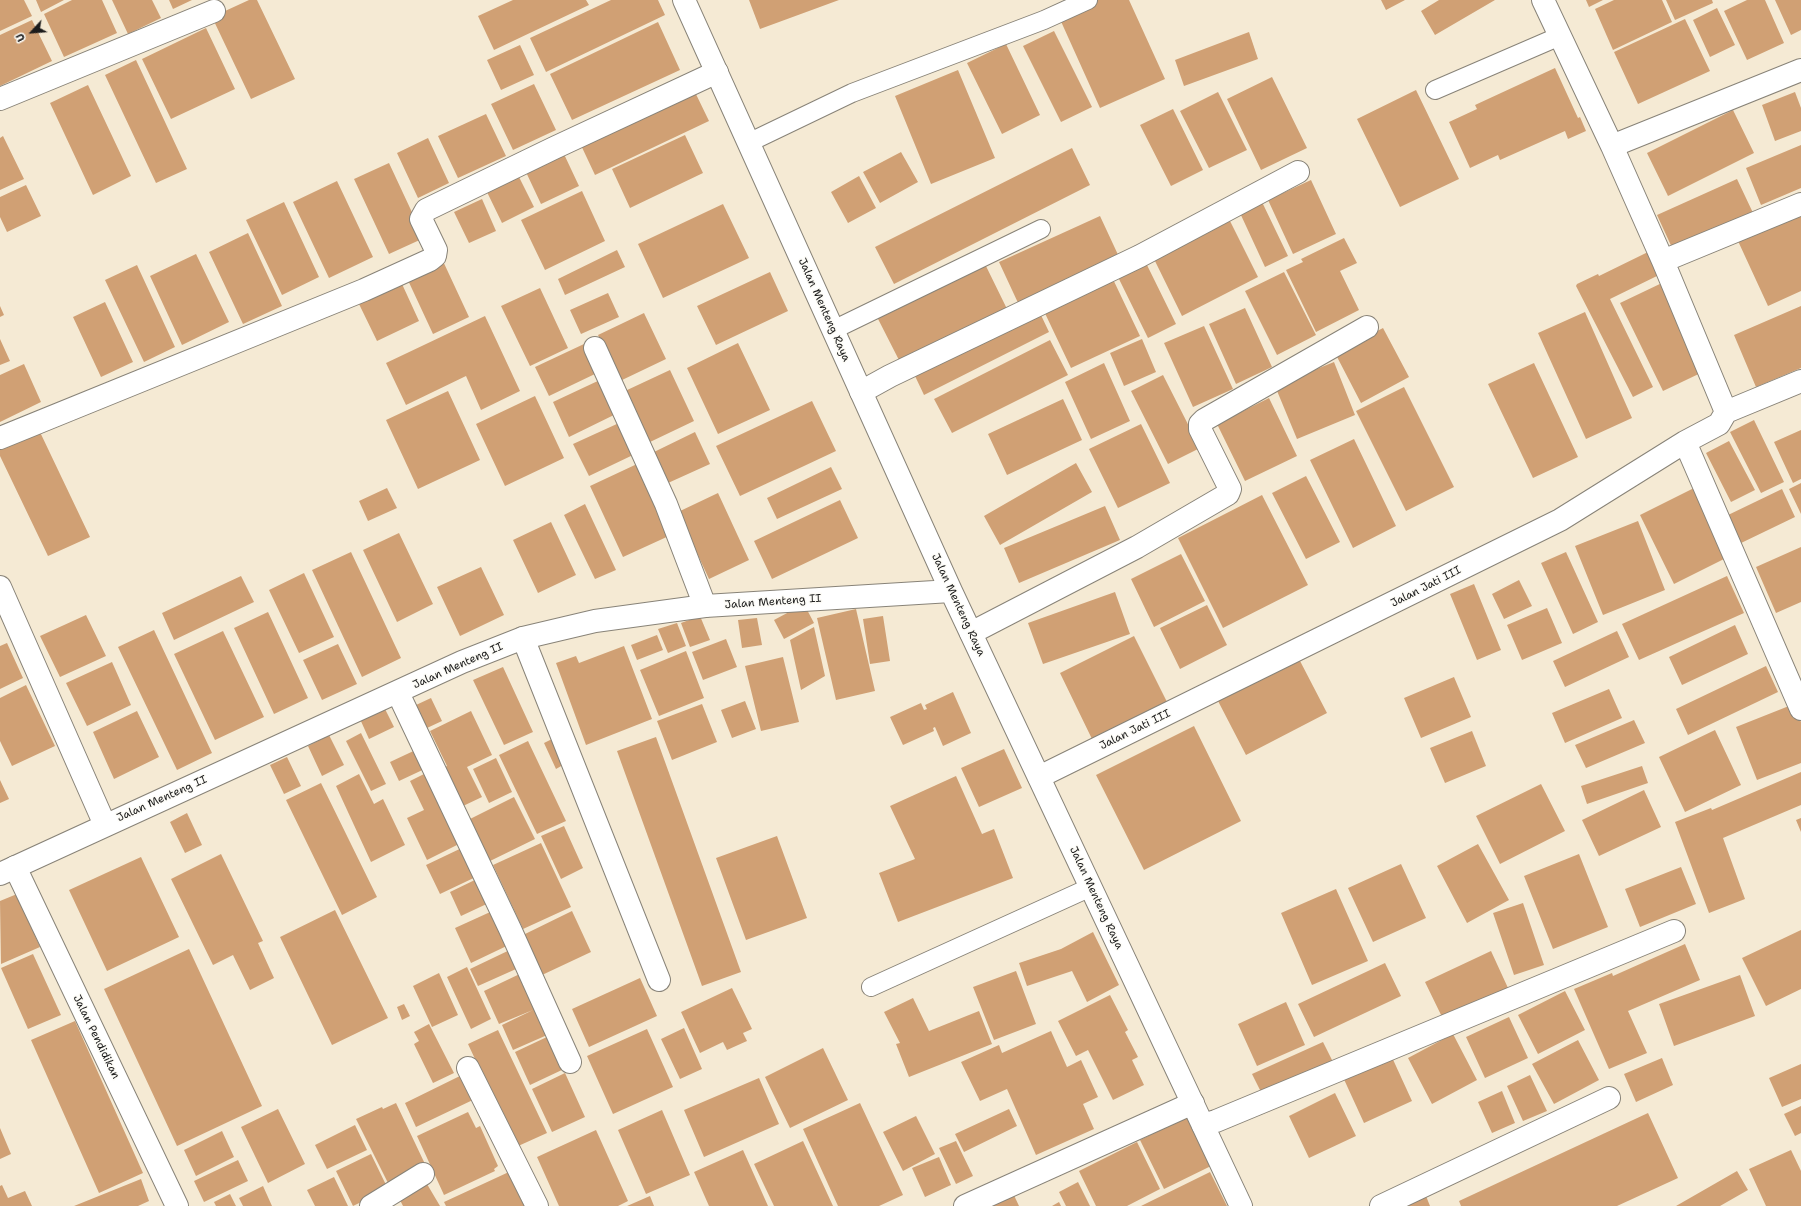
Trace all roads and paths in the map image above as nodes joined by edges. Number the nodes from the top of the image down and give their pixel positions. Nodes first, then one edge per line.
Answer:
1 (684, 0) edge
2 (1088, 0) edge
3 (1543, 0) edge
4 (214, 11) dead end
5 (1560, 36) junction
6 (1801, 70) edge
7 (717, 72) junction
8 (1435, 90) dead end
9 (0, 99) edge
10 (748, 143) junction
11 (1612, 146) junction
12 (1298, 172) dead end
13 (1801, 204) edge
14 (1041, 229) dead end
15 (1664, 261) junction
16 (1367, 327) dead end
17 (833, 330) junction
18 (595, 348) dead end
19 (1801, 381) edge
20 (861, 392) junction
21 (1726, 412) junction
22 (0, 438) edge
23 (1685, 442) junction
24 (0, 587) edge
25 (951, 591) junction
26 (705, 606) junction
27 (971, 633) junction
28 (522, 638) junction
29 (398, 693) junction
30 (1801, 709) edge
31 (1039, 777) junction
32 (105, 825) junction
33 (8, 871) edge
34 (1091, 887) junction
35 (1674, 931) dead end
36 (659, 980) dead end
37 (870, 987) dead end
38 (570, 1062) dead end
39 (468, 1068) dead end
40 (1609, 1098) dead end
41 (1193, 1103) junction
42 (1203, 1125) junction
43 (423, 1174) dead end
44 (177, 1206) edge
45 (371, 1206) edge
46 (537, 1206) edge
47 (965, 1206) edge
48 (1241, 1206) edge
49 (1381, 1206) edge

1 - 7 street, Jalan Menteng Raya
2 - 10 lane
3 - 5 street
4 - 9 street
5 - 8 lane
5 - 11 street
6 - 11 street
7 - 10 street, Jalan Menteng Raya
7 - 22 street
10 - 17 street, Jalan Menteng Raya
11 - 15 street
12 - 20 street
13 - 15 street
14 - 17 lane
15 - 21 street
16 - 27 street
17 - 20 street, Jalan Menteng Raya
18 - 26 street
19 - 21 street, Jalan Jati III
20 - 25 street, Jalan Menteng Raya
21 - 23 street, Jalan Jati III
23 - 30 street
23 - 31 street, Jalan Jati III
24 - 32 street
25 - 26 street, Jalan Menteng II
25 - 27 street, Jalan Menteng Raya
26 - 28 street, Jalan Menteng II
27 - 31 street, Jalan Menteng Raya
28 - 29 street, Jalan Menteng II
28 - 36 street
29 - 32 street, Jalan Menteng II
29 - 38 street
31 - 34 street, Jalan Menteng Raya
32 - 33 street, Jalan Menteng II
33 - 44 street, Jalan Pendidikan
34 - 37 lane
34 - 41 street, Jalan Menteng Raya
35 - 42 street
39 - 46 street
40 - 49 street
41 - 42 street, Jalan Menteng Raya
41 - 47 street
42 - 48 street, Jalan Menteng Raya
43 - 45 street

